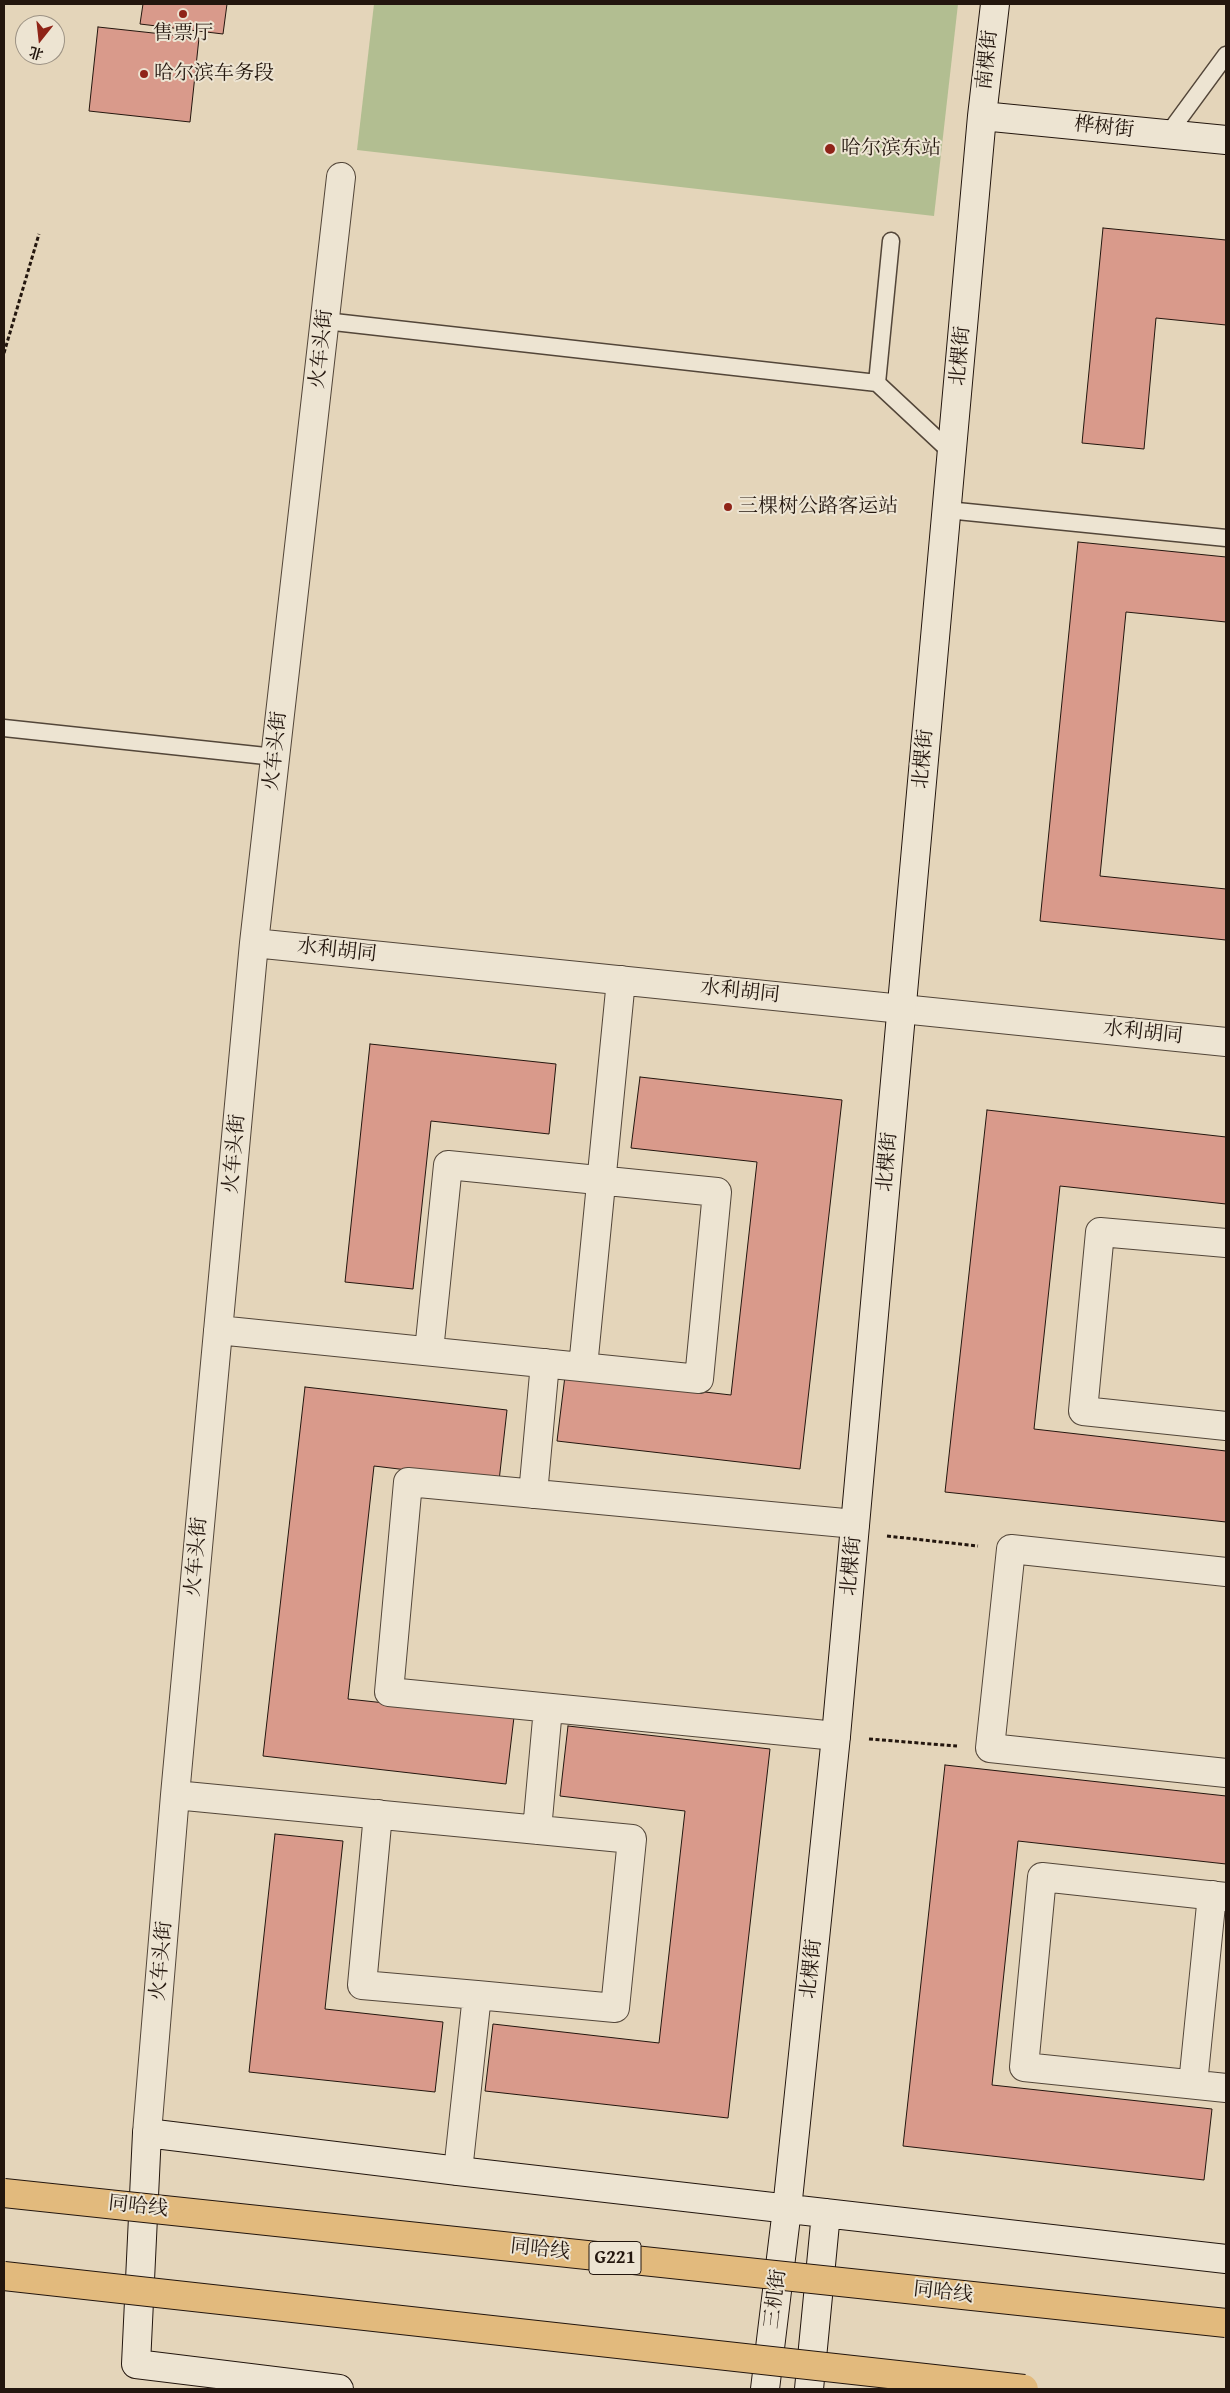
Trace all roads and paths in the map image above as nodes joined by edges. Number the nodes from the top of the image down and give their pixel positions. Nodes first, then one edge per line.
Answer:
1 (995, 4) edge
2 (1226, 55) edge
3 (982, 116) junction
4 (1168, 134) junction
5 (1226, 140) edge
6 (341, 177) dead end
7 (39, 234) dead end
8 (891, 241) dead end
9 (325, 321) junction
10 (4, 353) edge
11 (877, 383) junction
12 (952, 454) junction
13 (946, 510) junction
14 (1226, 538) edge
15 (4, 728) edge
16 (275, 757) junction
17 (254, 943) junction
18 (621, 980) junction
19 (902, 1008) junction
20 (1226, 1042) edge
21 (602, 1181) junction
22 (1226, 1243) edge
23 (218, 1330) junction
24 (429, 1351) junction
25 (545, 1363) junction
26 (583, 1367) junction
27 (1226, 1426) edge
28 (533, 1494) junction
29 (855, 1529) junction
30 (1011, 1549) junction
31 (1226, 1572) edge
32 (548, 1708) junction
33 (836, 1736) junction
34 (990, 1748) junction
35 (1226, 1773) edge
36 (175, 1795) junction
37 (378, 1814) junction
38 (537, 1830) junction
39 (1219, 1896) edge
40 (477, 1995) junction
41 (1192, 2084) junction
42 (1226, 2088) edge
43 (147, 2133) junction
44 (458, 2171) junction
45 (4, 2193) edge
46 (786, 2209) junction
47 (826, 2214) junction
48 (1226, 2252) edge
49 (1226, 2259) edge
50 (4, 2276) edge
51 (1226, 2323) edge
52 (340, 2389) edge
53 (765, 2389) edge
54 (810, 2389) edge
55 (1024, 2389) edge

1 - 3 street, 南棵街
2 - 4 lane
3 - 4 street, 桦树街
3 - 12 street, 北棵街
4 - 5 street, 桦树街
6 - 9 street, 火车头街
7 - 10 path
8 - 11 lane
9 - 11 lane
9 - 16 street, 火车头街
11 - 12 lane
12 - 13 street, 北棵街
13 - 14 lane
13 - 19 street, 北棵街
15 - 16 lane
16 - 17 street, 火车头街
17 - 18 street, 水利胡同
17 - 23 street, 火车头街
18 - 19 street, 水利胡同
18 - 21 street
19 - 20 street, 水利胡同
19 - 29 street, 北棵街
21 - 24 street
21 - 26 street
21 - 26 street
22 - 27 street
23 - 24 street
23 - 36 street, 火车头街
24 - 25 street
25 - 26 street
25 - 28 street
28 - 29 street
28 - 32 street
29 - 30 path
29 - 33 street, 北棵街
30 - 31 street
30 - 34 street
32 - 33 street
32 - 38 street
33 - 34 path
33 - 46 street, 北棵街
34 - 35 street
36 - 37 street
36 - 43 street, 火车头街
37 - 38 street
37 - 40 street
38 - 40 street
39 - 41 street
39 - 41 street
40 - 44 street
41 - 42 street
43 - 44 street
43 - 52 street, 火车头街
44 - 46 street
45 - 51 highway, 同哈线 / G221, bridge
46 - 47 street
46 - 53 street, 三机街
47 - 49 street
47 - 54 street, 三机街
48 - 49 street
50 - 55 highway, bridge

